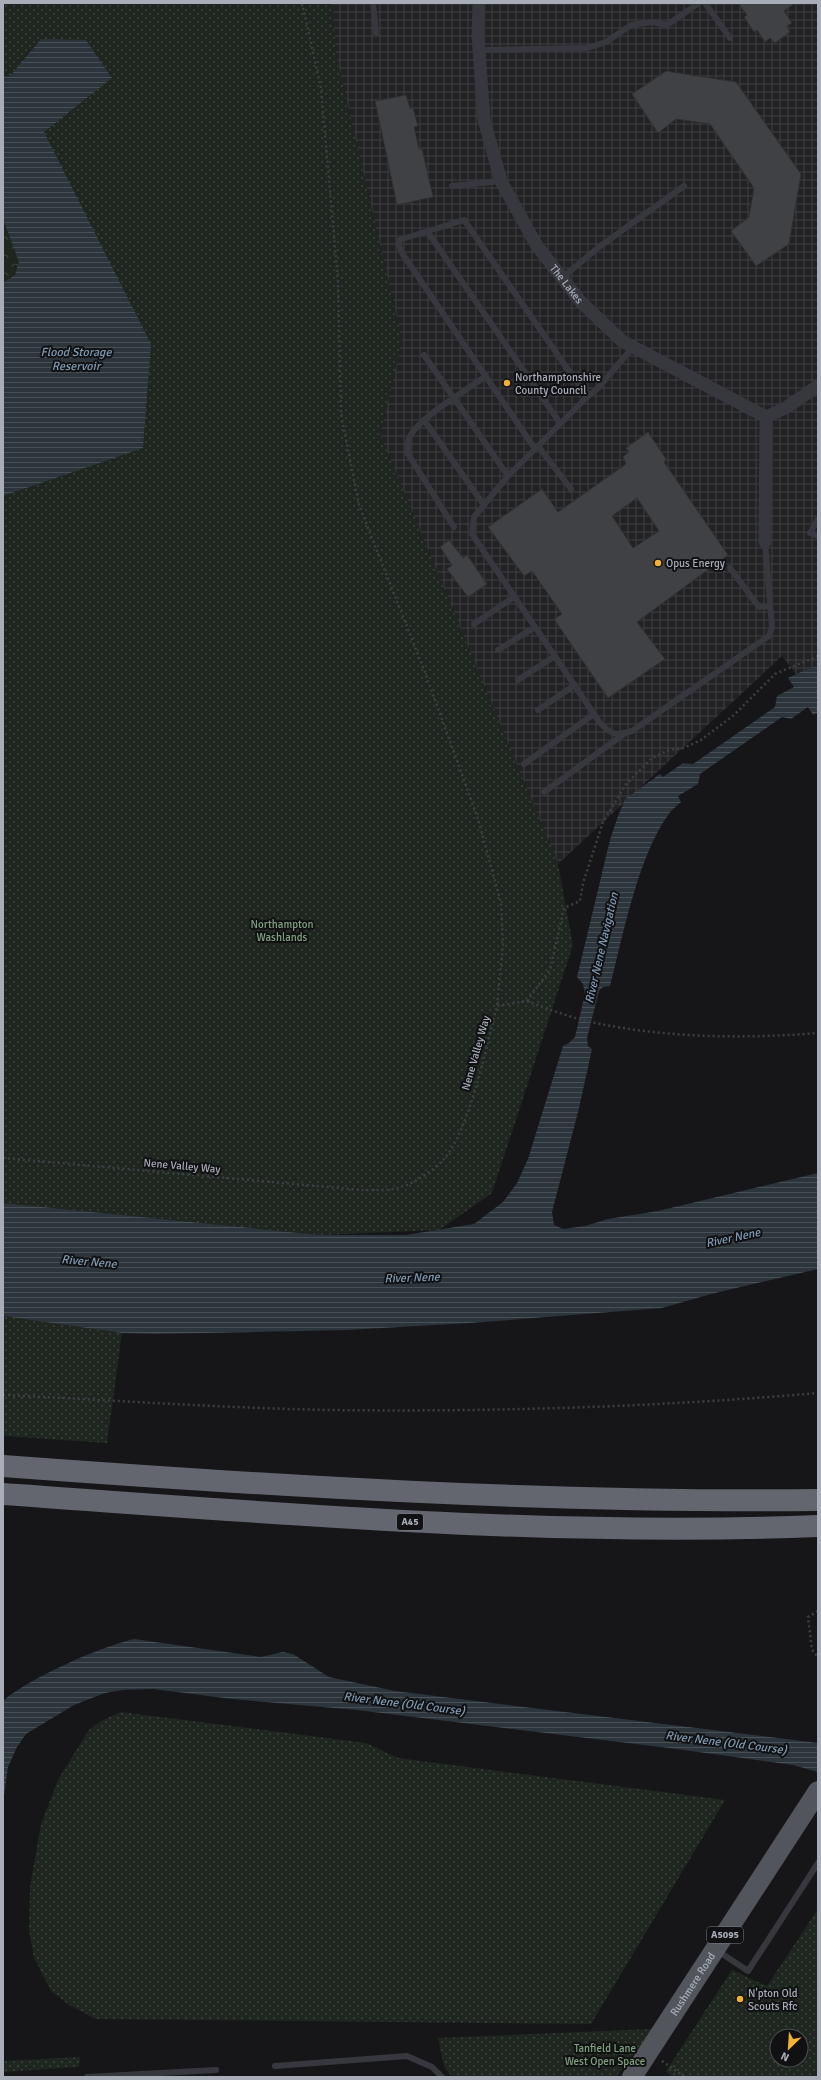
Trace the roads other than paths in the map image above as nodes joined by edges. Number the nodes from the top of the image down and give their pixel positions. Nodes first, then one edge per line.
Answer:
1 (373, 3) edge
2 (480, 3) edge
3 (699, 3) edge
4 (705, 3) edge
5 (376, 32) dead end
6 (730, 38) dead end
7 (479, 50) junction
8 (501, 181) junction
9 (452, 186) dead end
10 (684, 186) dead end
11 (427, 230) junction
12 (563, 277) junction
13 (633, 347) junction
14 (424, 355) dead end
15 (486, 376) junction
16 (818, 386) edge
17 (586, 397) junction
18 (454, 399) junction
19 (766, 417) junction
20 (424, 420) junction
21 (560, 424) junction
22 (537, 447) junction
23 (508, 476) junction
24 (571, 490) dead end
25 (484, 505) junction
26 (818, 519) edge
27 (454, 527) dead end
28 (818, 536) edge
29 (765, 542) joint
30 (730, 568) dead end
31 (514, 597) junction
32 (770, 606) junction
33 (474, 624) dead end
34 (535, 627) junction
35 (498, 650) dead end
36 (555, 656) junction
37 (518, 680) dead end
38 (575, 685) junction
39 (538, 710) dead end
40 (594, 714) junction
41 (626, 733) junction
42 (524, 764) dead end
43 (544, 792) dead end
44 (3, 1466) edge
45 (3, 1494) edge
46 (818, 1500) edge
47 (818, 1526) edge
48 (818, 1791) edge
49 (818, 1863) edge
50 (715, 1950) junction
51 (275, 2066) dead end
52 (216, 2070) dead end
53 (87, 2077) edge
54 (442, 2077) edge
55 (632, 2077) edge

1 - 5 lane
2 - 7 street, The Lakes
3 - 7 lane
4 - 6 lane
7 - 8 street, The Lakes
8 - 9 lane
8 - 12 street, The Lakes
10 - 12 lane
11 - 15 lane
11 - 17 lane
11 - 21 lane
12 - 13 street, The Lakes
13 - 17 lane
13 - 19 street, The Lakes
14 - 18 lane
15 - 18 lane
15 - 22 lane
16 - 19 street
17 - 21 lane
18 - 20 lane
18 - 23 lane
19 - 29 street
20 - 25 lane
20 - 27 lane
21 - 22 lane
22 - 23 lane
22 - 24 lane
23 - 25 lane
25 - 31 lane
26 - 28 lane
29 - 32 lane
30 - 32 lane
31 - 33 lane
31 - 34 lane
32 - 41 lane
34 - 35 lane
34 - 36 lane
36 - 37 lane
36 - 38 lane
38 - 39 lane
38 - 40 lane
40 - 41 lane
40 - 42 lane
41 - 43 lane
44 - 46 highway
45 - 47 highway, A45
48 - 50 main road, Rushmere Road / A5095
49 - 50 lane
50 - 55 main road, Rushmere Road / A5095
51 - 54 lane
52 - 53 lane

